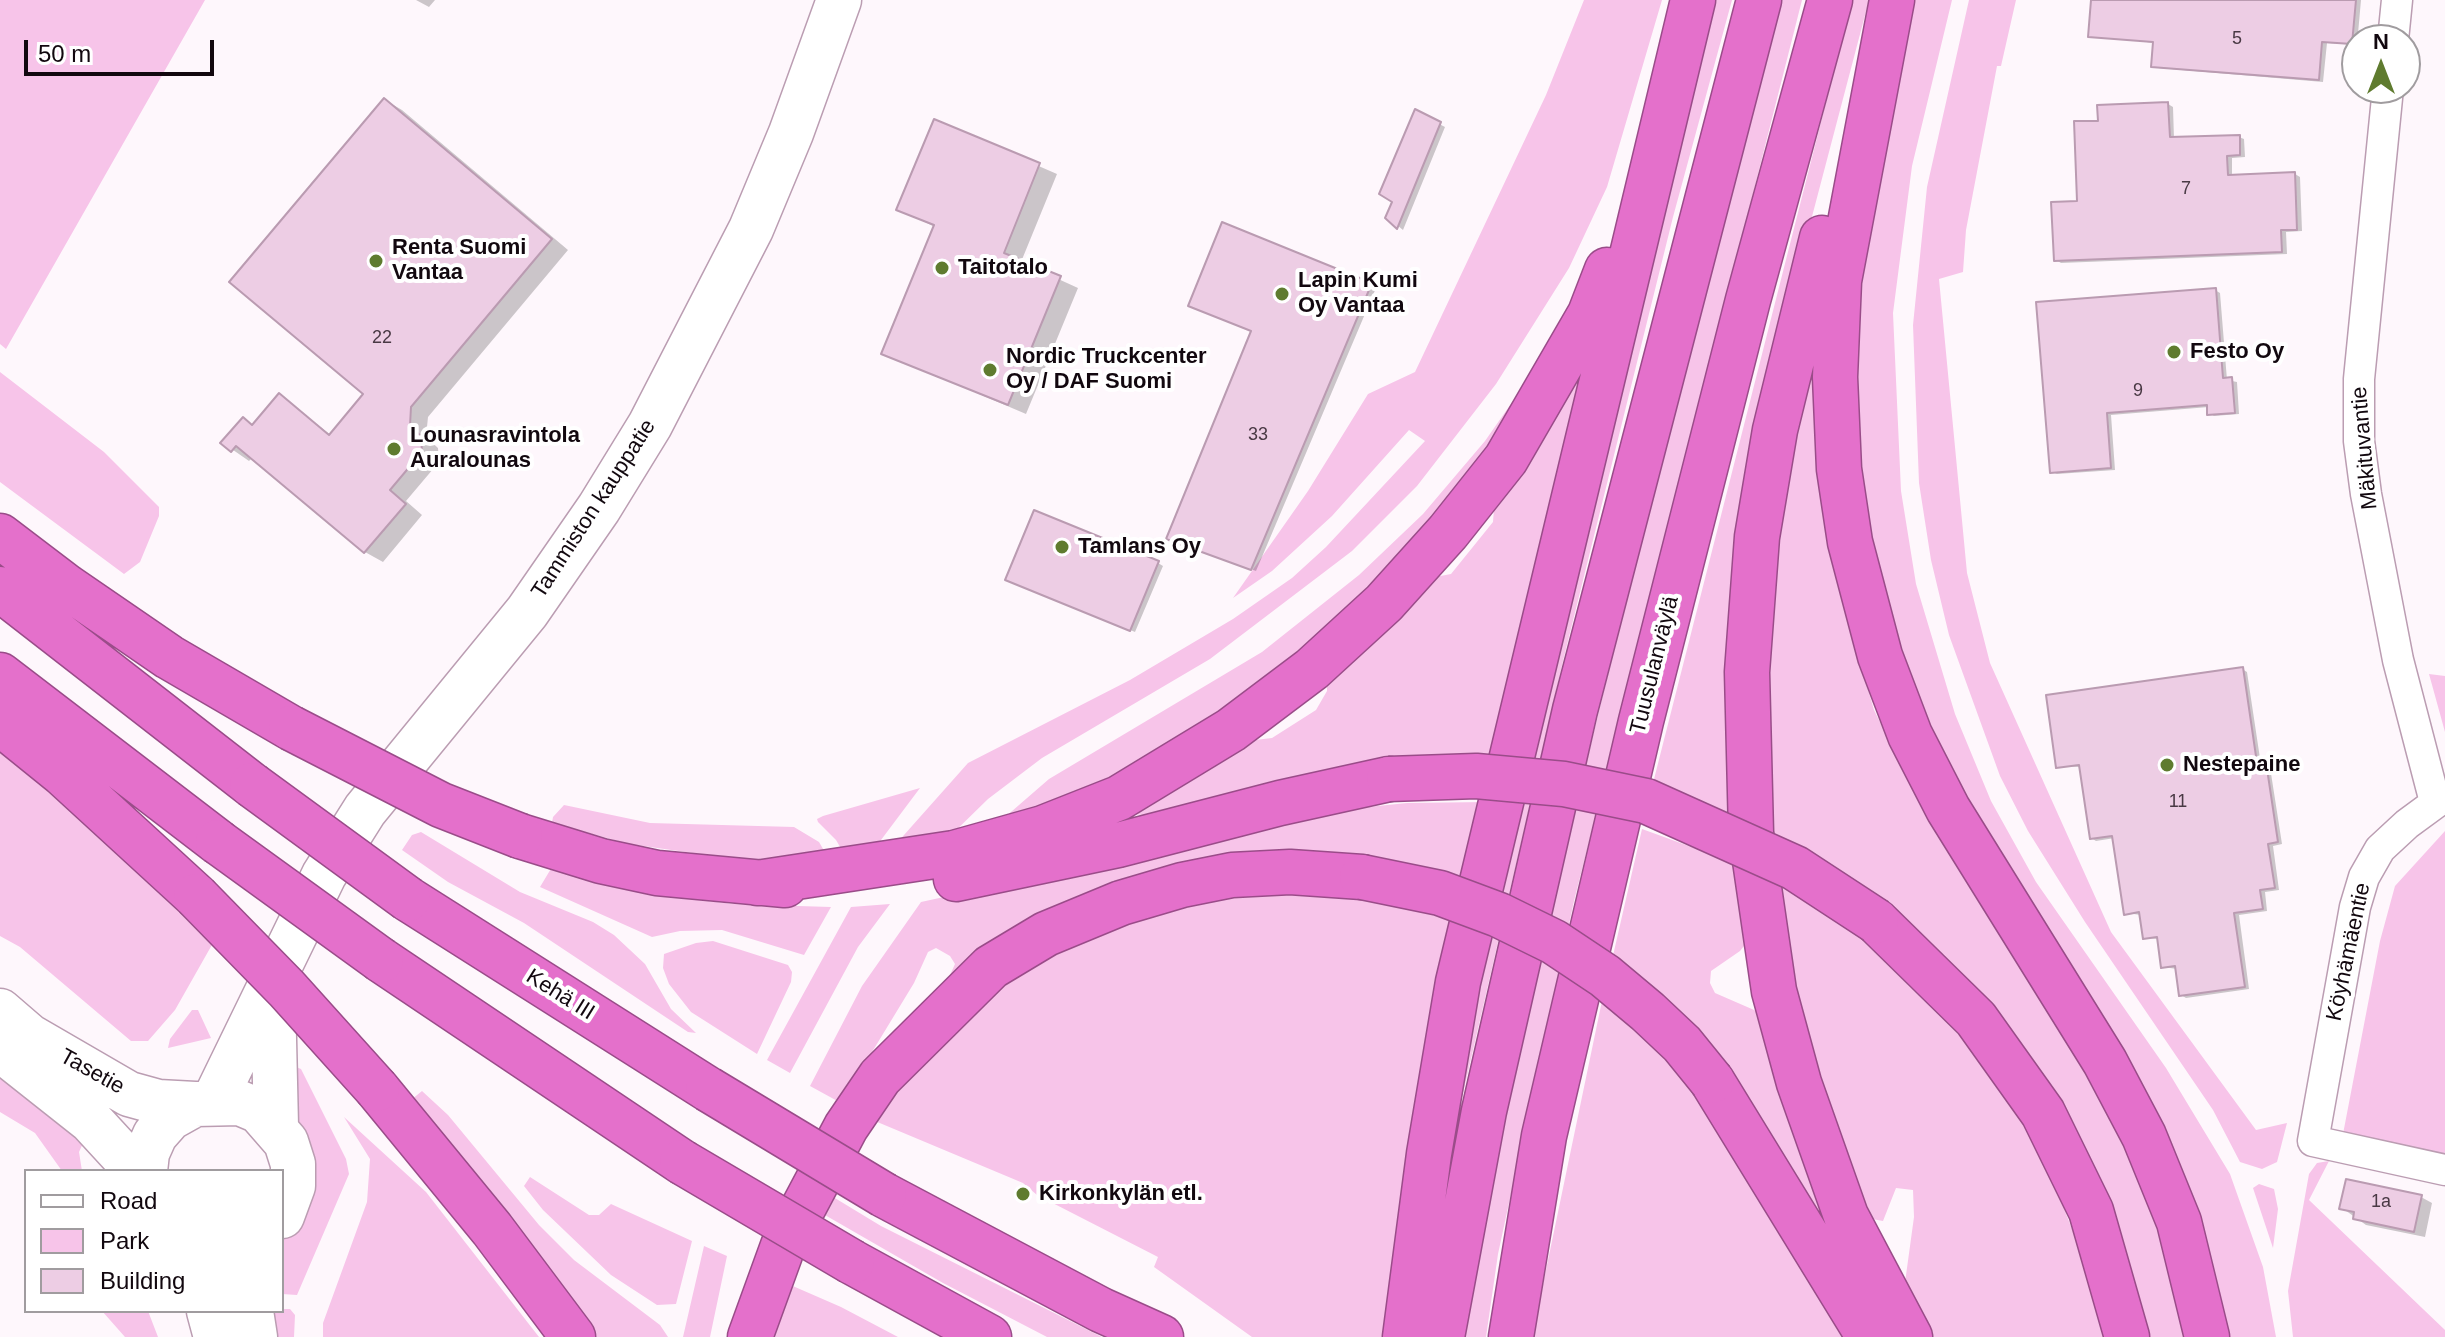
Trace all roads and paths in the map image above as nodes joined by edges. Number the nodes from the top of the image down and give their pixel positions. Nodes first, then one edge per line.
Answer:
1 (839, 0) edge
2 (1693, 0) edge
3 (1759, 0) edge
4 (1830, 0) edge
5 (1884, 0) edge
6 (1892, 0) edge
7 (2397, 0) edge
8 (2395, 24) edge
9 (2386, 104) edge
10 (1663, 126) junction
11 (0, 536) edge
12 (0, 589) edge
13 (0, 675) edge
14 (0, 723) edge
15 (2440, 799) edge
16 (757, 883) junction
17 (274, 974) junction
18 (0, 1011) edge
19 (0, 1049) edge
20 (204, 1102) junction
21 (276, 1126) junction
22 (135, 1169) edge
23 (145, 1169) edge
24 (2445, 1170) edge
25 (284, 1211) edge
26 (210, 1313) edge
27 (251, 1313) edge
28 (216, 1337) edge
29 (255, 1337) edge
30 (573, 1337) edge
31 (750, 1337) edge
32 (989, 1337) edge
33 (1161, 1337) edge
34 (1405, 1337) edge
35 (1442, 1337) edge
36 (1511, 1337) edge
37 (1869, 1337) edge
38 (1910, 1337) edge
39 (2127, 1337) edge
40 (2207, 1337) edge

1 - 17 main road, Tammiston kauppatie
2 - 10 highway
3 - 35 highway
4 - 36 highway, Tuusulanväylä
5 - 38 highway
6 - 40 highway
7 - 8 street
9 - 15 street, Mäkituvantie
10 - 16 highway
10 - 34 highway
11 - 16 highway, bridge
12 - 33 highway, Kehä III, bridge
13 - 32 highway, bridge
14 - 30 highway, bridge
15 - 24 street, Köyhämäentie
16 - 39 highway, bridge
17 - 20 main road, Tammiston kauppatie
17 - 21 main road, Tammiston kauppatie
18 - 20 main road, Tasetie
19 - 22 main road, Tasetie
20 - 21 main road, Tasetie
20 - 23 main road
21 - 25 main road
26 - 28 main road
27 - 29 main road
31 - 37 highway, bridge

